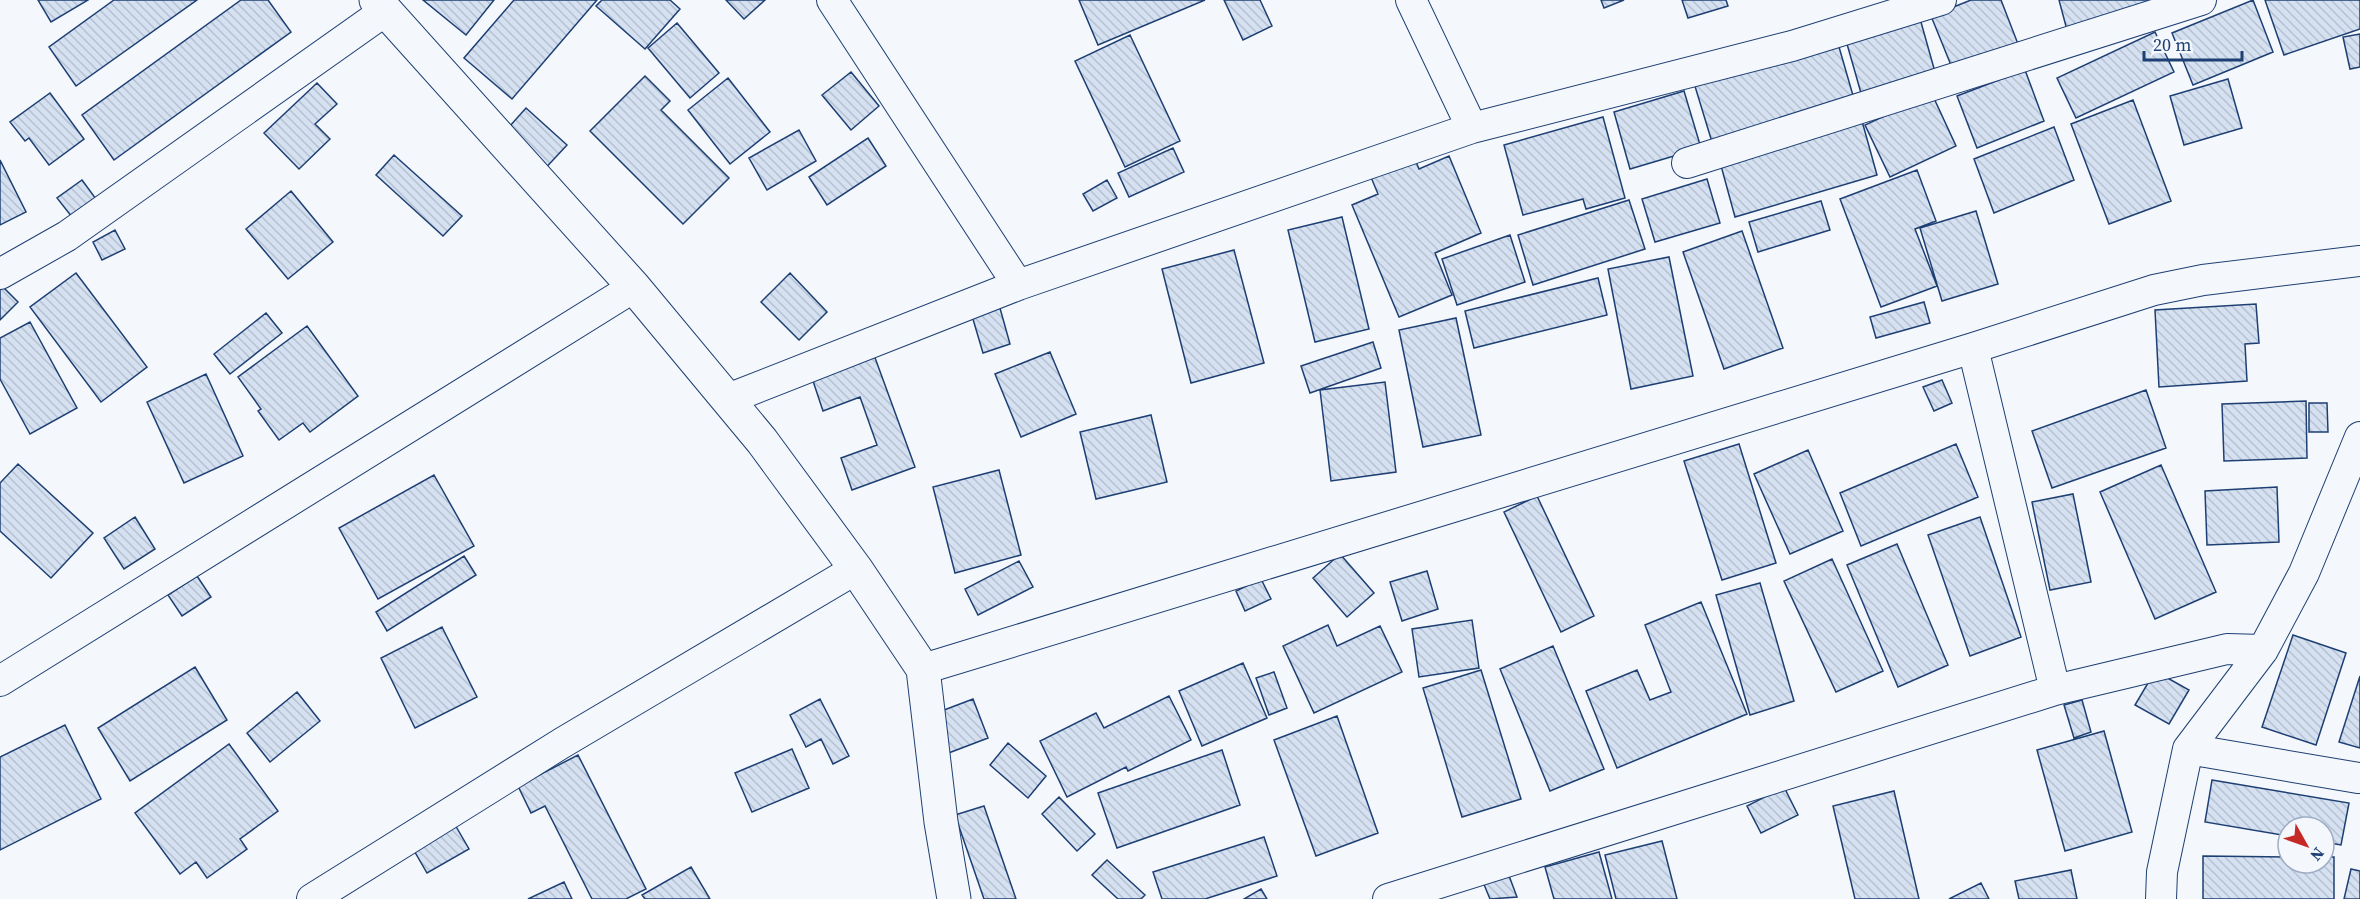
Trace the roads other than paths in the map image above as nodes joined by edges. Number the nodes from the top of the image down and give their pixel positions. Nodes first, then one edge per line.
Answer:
1 (832, 0) edge
2 (1410, 0) edge
3 (1941, 0) edge
4 (2201, 0) edge
5 (380, 5) edge
6 (1472, 128) junction
7 (1687, 163) dead end
8 (2360, 261) edge
9 (0, 274) edge
10 (1018, 285) junction
11 (634, 287) junction
12 (1973, 348) junction
13 (728, 399) junction
14 (2357, 452) edge
15 (856, 569) junction
16 (2263, 650) junction
17 (923, 669) junction
18 (0, 681) edge
19 (2055, 690) junction
20 (2188, 749) junction
21 (2358, 778) dead end
22 (312, 899) edge
23 (954, 899) edge
24 (1388, 899) edge
25 (2161, 899) edge

1 - 10 street
2 - 6 street
3 - 6 street
4 - 7 street
5 - 9 street
5 - 11 street
6 - 10 street
8 - 12 street
10 - 13 street
11 - 13 street
11 - 18 street
12 - 17 street
12 - 19 street
13 - 15 street
14 - 16 street
15 - 17 street
15 - 22 street
16 - 19 street
16 - 20 street
17 - 23 street
19 - 24 street
20 - 21 street
20 - 25 street

